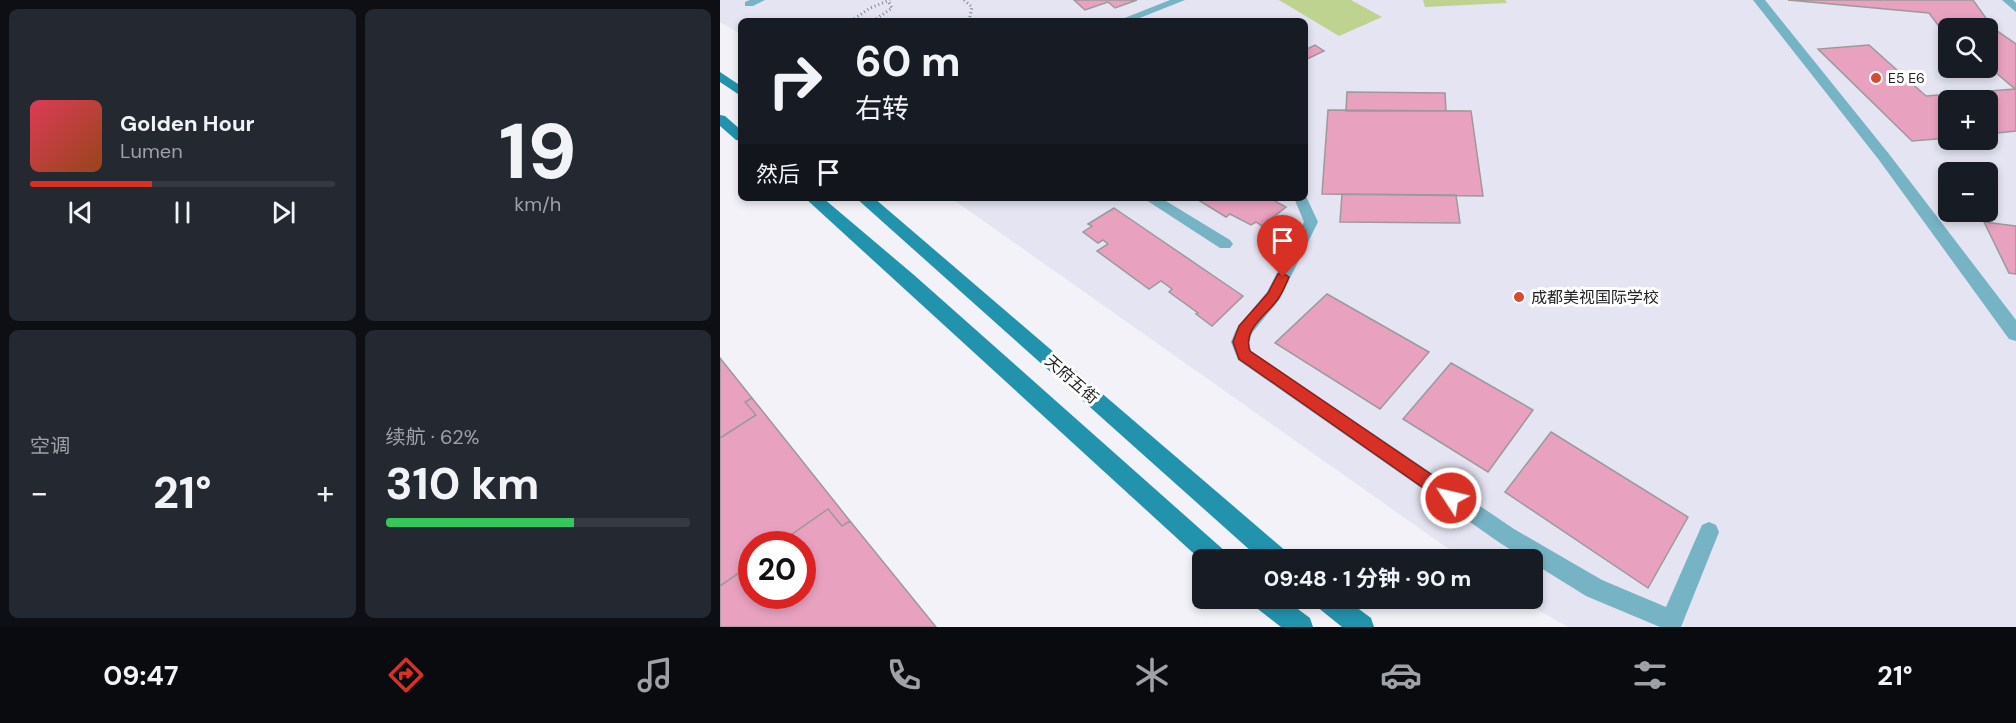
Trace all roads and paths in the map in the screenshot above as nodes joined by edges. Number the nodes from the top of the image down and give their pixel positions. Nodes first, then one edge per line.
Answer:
1 (889, 0) edge
2 (964, 0) edge
3 (1180, 0) edge
4 (1759, 0) edge
5 (2007, 0) edge
6 (2016, 9) edge
7 (855, 18) edge
8 (876, 18) edge
9 (970, 18) edge
10 (1130, 18) edge
11 (720, 76) edge
12 (738, 90) edge
13 (720, 119) edge
14 (738, 134) edge
15 (816, 201) edge
16 (867, 201) edge
17 (1155, 201) edge
18 (1302, 201) edge
19 (1225, 244) dead end
20 (2016, 334) edge
21 (1709, 532) dead end
22 (1206, 549) edge
23 (1266, 549) edge
24 (1277, 609) edge
25 (1338, 609) edge
26 (1301, 627) edge
27 (1362, 627) edge

1 - 7 path
1 - 8 path
2 - 9 path
3 - 10 lane
4 - 20 street
5 - 6 lane
11 - 12 street
13 - 14 street
15 - 22 street
16 - 23 street, 天府五街
17 - 19 lane
18 - 21 lane
24 - 26 street
25 - 27 street

